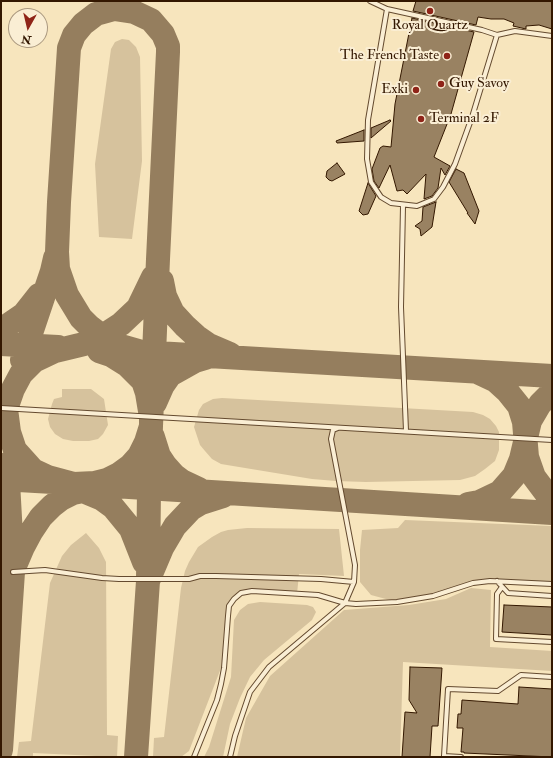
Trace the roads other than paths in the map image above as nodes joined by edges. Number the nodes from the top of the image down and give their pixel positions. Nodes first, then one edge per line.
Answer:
1 (370, 1) edge
2 (387, 8) junction
3 (497, 35) junction
4 (552, 36) edge
5 (403, 206) junction
6 (1, 408) edge
7 (338, 427) junction
8 (406, 431) junction
9 (552, 440) edge
10 (13, 572) dead end
11 (497, 581) junction
12 (354, 582) junction
13 (552, 584) edge
14 (502, 587) junction
15 (552, 596) edge
16 (345, 602) junction
17 (552, 642) edge
18 (552, 677) edge
19 (194, 757) edge
20 (230, 757) edge
21 (461, 757) edge

1 - 2 lane
2 - 3 lane
2 - 5 lane
3 - 4 lane
3 - 5 lane
5 - 8 lane
6 - 7 lane
7 - 8 lane
7 - 12 lane
8 - 9 lane
10 - 12 lane
11 - 13 lane
11 - 14 lane
11 - 16 lane
12 - 16 lane
14 - 15 lane
14 - 17 lane
16 - 19 lane
16 - 20 lane
18 - 21 lane

